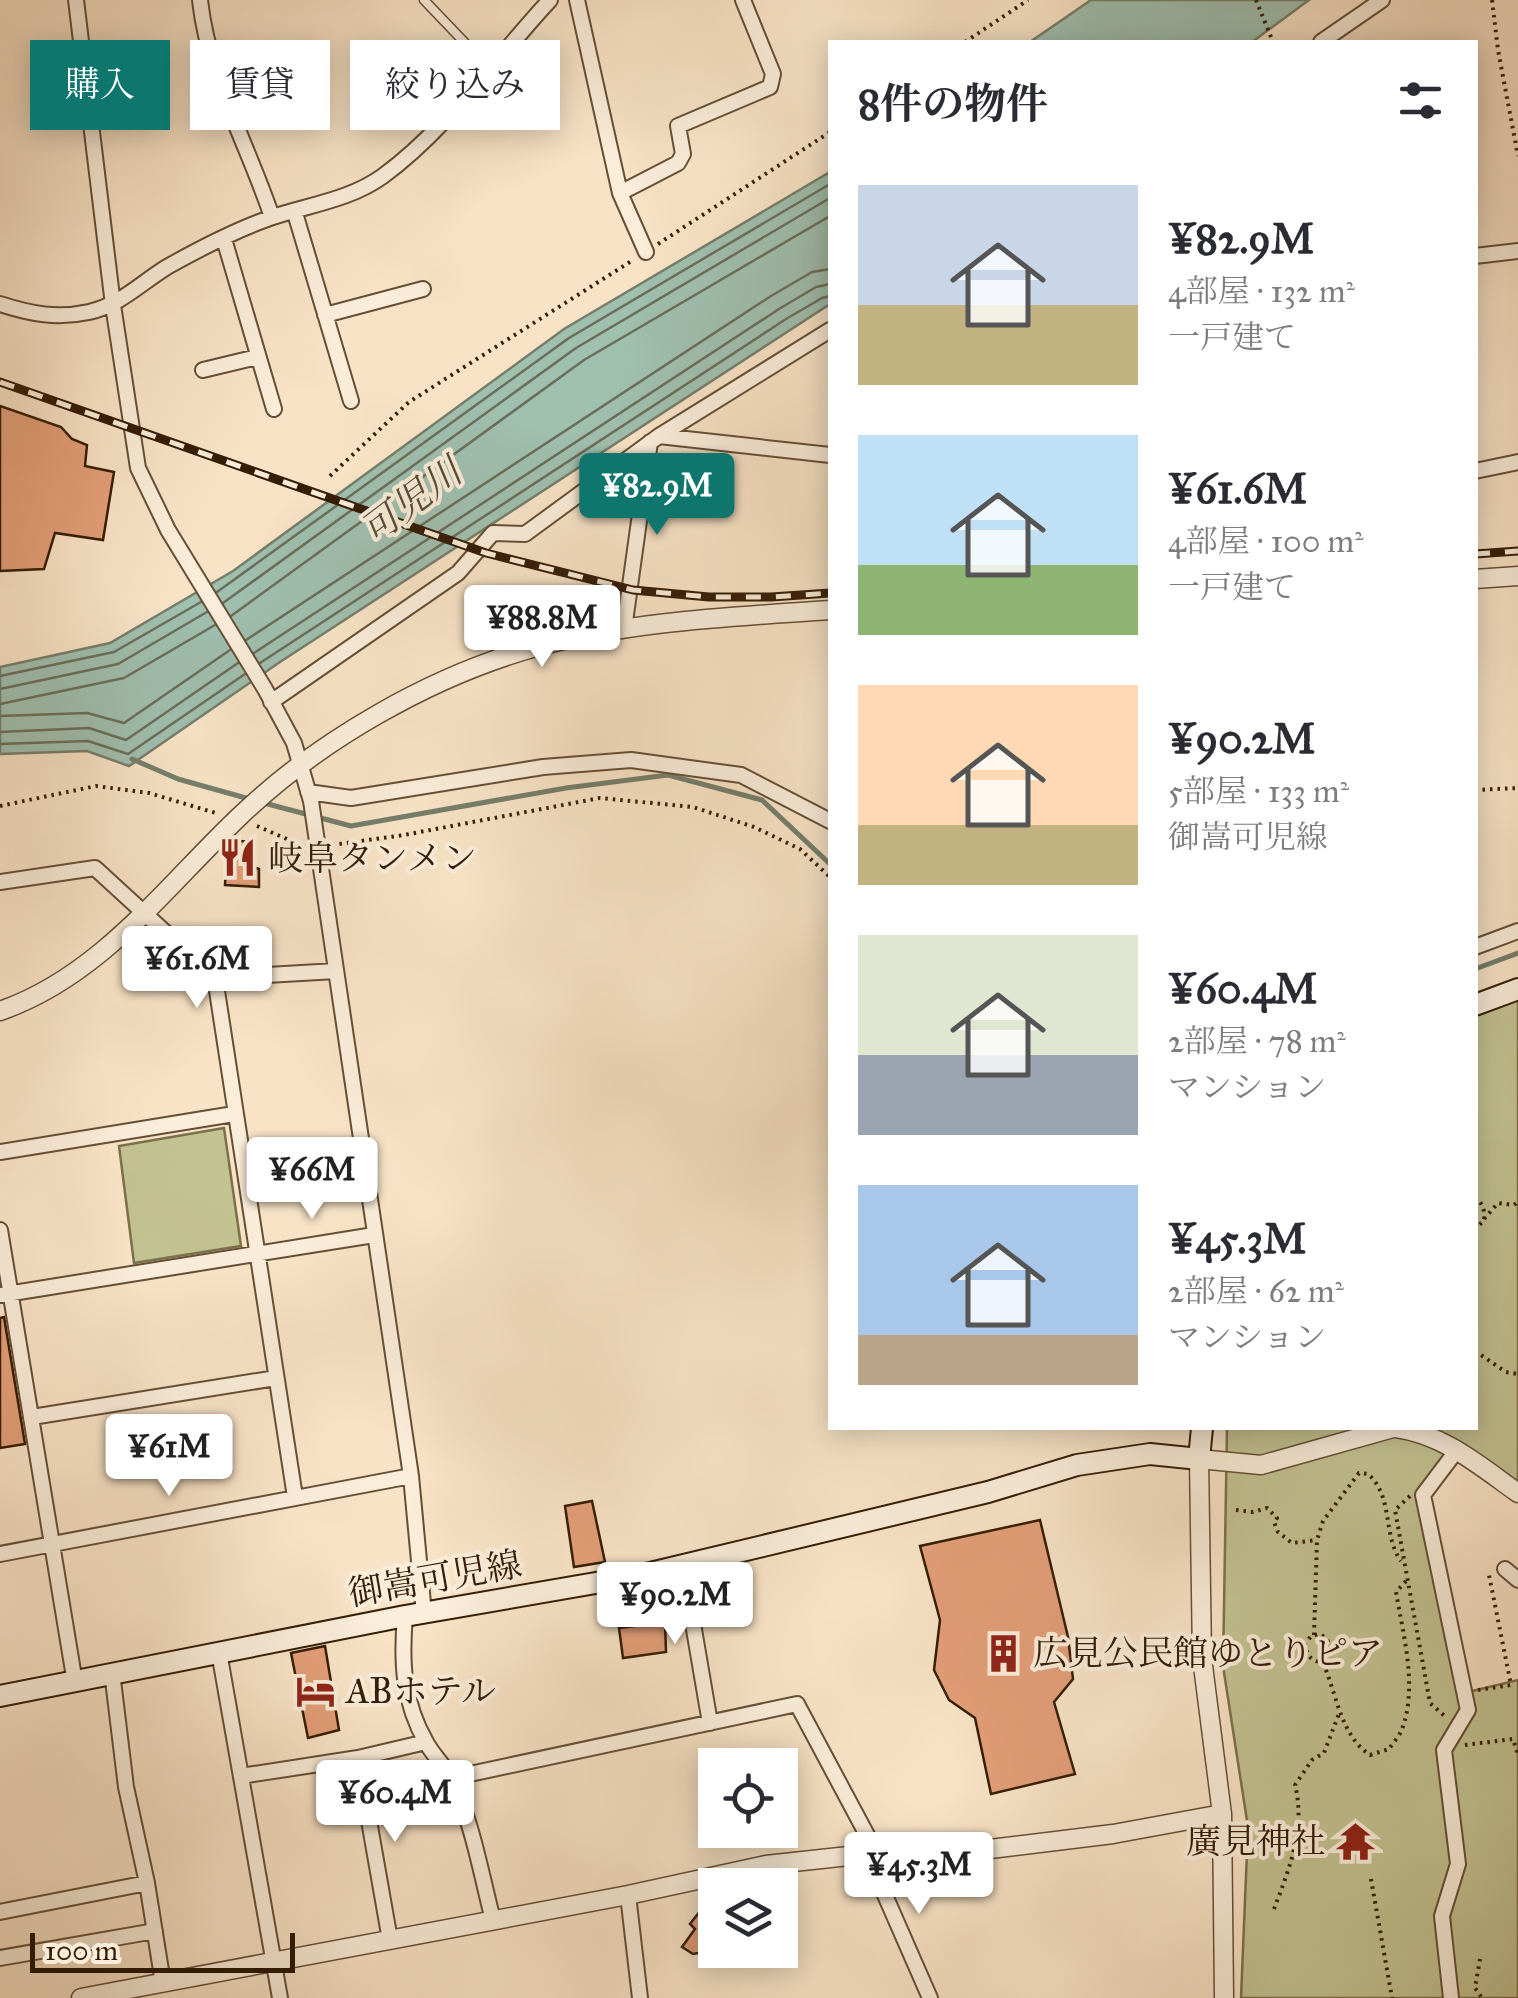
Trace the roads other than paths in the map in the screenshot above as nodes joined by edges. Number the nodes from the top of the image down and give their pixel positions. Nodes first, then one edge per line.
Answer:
1 (76, 0) edge
2 (200, 0) edge
3 (424, 0) edge
4 (550, 0) edge
5 (577, 0) edge
6 (743, 0) edge
7 (1382, 0) edge
8 (462, 40) edge
9 (514, 40) edge
10 (1323, 40) edge
11 (433, 130) edge
12 (620, 193) junction
13 (295, 213) junction
14 (272, 218) junction
15 (224, 239) junction
16 (1518, 251) edge
17 (646, 252) road end
18 (1478, 256) edge
19 (422, 289) dead end
20 (0, 304) edge
21 (113, 305) junction
22 (325, 315) junction
23 (828, 331) edge
24 (257, 356) junction
25 (203, 370) dead end
26 (350, 400) dead end
27 (274, 410) dead end
28 (655, 439) junction
29 (828, 456) edge
30 (1518, 462) edge
31 (1478, 470) edge
32 (1518, 576) edge
33 (1478, 579) edge
34 (828, 610) edge
35 (624, 629) junction
36 (268, 696) junction
37 (300, 766) junction
38 (310, 797) junction
39 (828, 820) edge
40 (0, 882) edge
41 (144, 916) junction
42 (1518, 932) edge
43 (1478, 946) edge
44 (336, 971) junction
45 (215, 978) junction
46 (1518, 989) edge
47 (1478, 1003) edge
48 (0, 1010) edge
49 (234, 1114) junction
50 (0, 1152) edge
51 (0, 1230) edge
52 (374, 1235) junction
53 (256, 1253) junction
54 (6, 1294) edge
55 (276, 1378) junction
56 (32, 1417) junction
57 (1202, 1430) edge
58 (1388, 1430) edge
59 (1413, 1430) edge
60 (1457, 1450) junction
61 (1200, 1459) junction
62 (411, 1476) junction
63 (1518, 1493) edge
64 (295, 1497) junction
65 (51, 1544) junction
66 (0, 1554) edge
67 (684, 1565) junction
68 (1504, 1570) road end
69 (1518, 1580) edge
70 (414, 1615) junction
71 (219, 1652) junction
72 (112, 1672) junction
73 (75, 1682) junction
74 (0, 1696) edge
75 (710, 1723) junction
76 (426, 1742) junction
77 (358, 1758) junction
78 (241, 1776) junction
79 (451, 1778) junction
80 (1222, 1814) junction
81 (867, 1854) junction
82 (147, 1883) junction
83 (628, 1895) junction
84 (0, 1912) edge
85 (492, 1920) junction
86 (155, 1931) junction
87 (390, 1940) junction
88 (0, 1958) edge
89 (273, 1962) junction
90 (163, 1982) junction
91 (82, 1998) edge
92 (280, 1998) edge
93 (640, 1998) edge
94 (930, 1998) edge
95 (1224, 1998) edge
96 (1451, 1998) edge

1 - 21 street
2 - 14 street
3 - 8 lane
4 - 9 street
5 - 12 street
6 - 12 street
7 - 10 street
11 - 13 street
12 - 17 street
13 - 14 street
13 - 22 street
14 - 15 street
15 - 21 street
15 - 24 street
16 - 18 street
19 - 22 street
20 - 21 street
21 - 36 street
22 - 26 street
23 - 28 street
24 - 25 street
24 - 27 street
28 - 29 street
28 - 35 street
28 - 36 street
30 - 31 street
32 - 33 street
34 - 35 street
35 - 37 street
36 - 37 street
37 - 38 street
37 - 41 street
38 - 39 street
38 - 44 street
40 - 41 street
41 - 45 street
41 - 48 street
42 - 43 street
44 - 45 street
44 - 52 street
45 - 49 street
46 - 47 main road
49 - 50 street
49 - 53 street
51 - 54 street
52 - 53 street
52 - 62 street
53 - 54 street
53 - 55 street
54 - 56 street
55 - 56 street
55 - 64 street
56 - 65 street
57 - 61 main road
58 - 61 street
59 - 60 street
60 - 63 street
60 - 96 street
61 - 67 main road, 御嵩可児線
61 - 80 street
62 - 64 street
62 - 70 street
64 - 65 street
65 - 66 street
65 - 73 street
67 - 70 main road, 御嵩可児線
67 - 75 street
68 - 69 street
70 - 71 main road, 御嵩可児線
70 - 76 street
71 - 72 main road, 御嵩可児線
71 - 78 street
72 - 73 main road, 御嵩可児線
72 - 82 street
73 - 74 main road, 御嵩可児線
75 - 79 street
75 - 81 street
76 - 77 street
76 - 79 street
77 - 78 street
77 - 87 street
78 - 89 street
79 - 85 street
80 - 81 street
80 - 95 street
81 - 83 street
81 - 94 street
82 - 84 street
82 - 86 street
83 - 85 street
83 - 93 street
85 - 87 street
86 - 88 street
86 - 90 street
87 - 89 street
89 - 90 street
89 - 92 street
90 - 91 street

